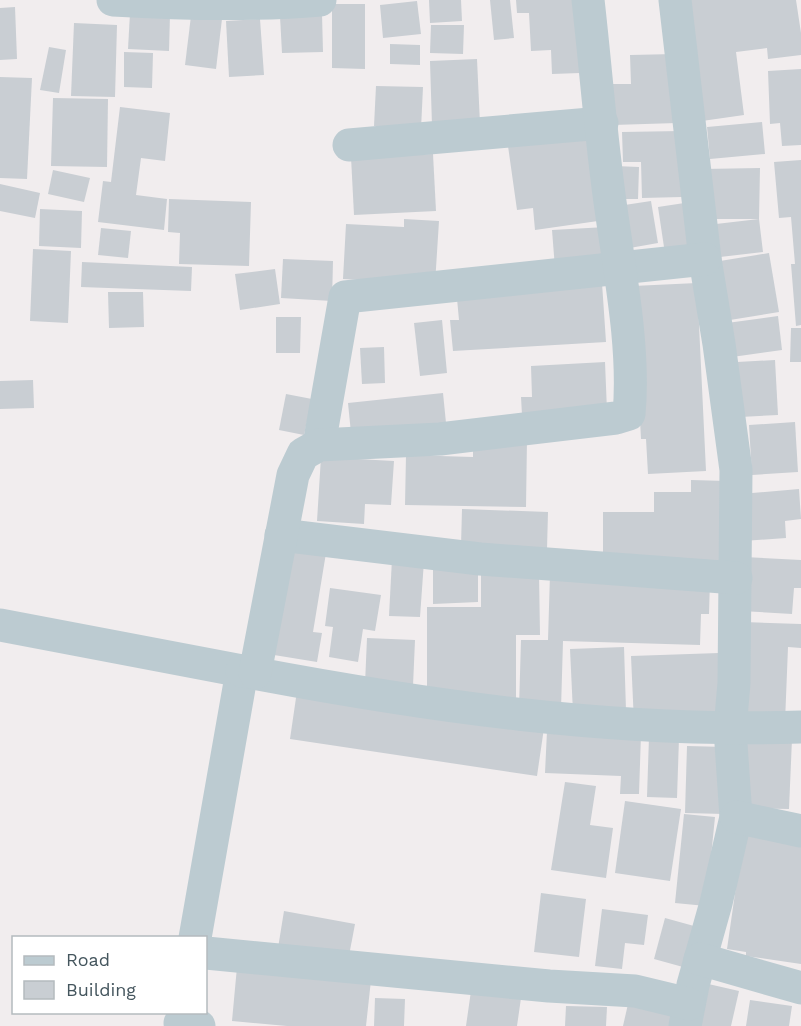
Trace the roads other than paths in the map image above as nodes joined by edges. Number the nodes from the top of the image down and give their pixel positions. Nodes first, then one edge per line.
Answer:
1 (113, 0) edge
2 (320, 0) edge
3 (588, 0) edge
4 (675, 0) edge
5 (194, 2) edge
6 (602, 123) junction
7 (349, 145) dead end
8 (705, 259) junction
9 (620, 268) junction
10 (319, 445) junction
11 (281, 535) junction
12 (736, 578) junction
13 (0, 626) edge
14 (249, 672) junction
15 (801, 726) edge
16 (730, 729) junction
17 (736, 818) junction
18 (801, 831) edge
19 (195, 936) edge
20 (207, 953) edge
21 (700, 959) junction
22 (801, 988) edge
23 (687, 1015) edge

1 - 5 street
2 - 5 street
3 - 6 street
4 - 8 street
6 - 7 street
6 - 9 street
8 - 9 street
8 - 12 street
9 - 10 street
9 - 10 street
10 - 11 street
11 - 12 street
11 - 14 street
12 - 16 street
13 - 14 street
14 - 16 street
14 - 19 street
15 - 16 street
16 - 17 street
17 - 18 street
17 - 21 street
20 - 23 street
21 - 22 street
21 - 23 street

